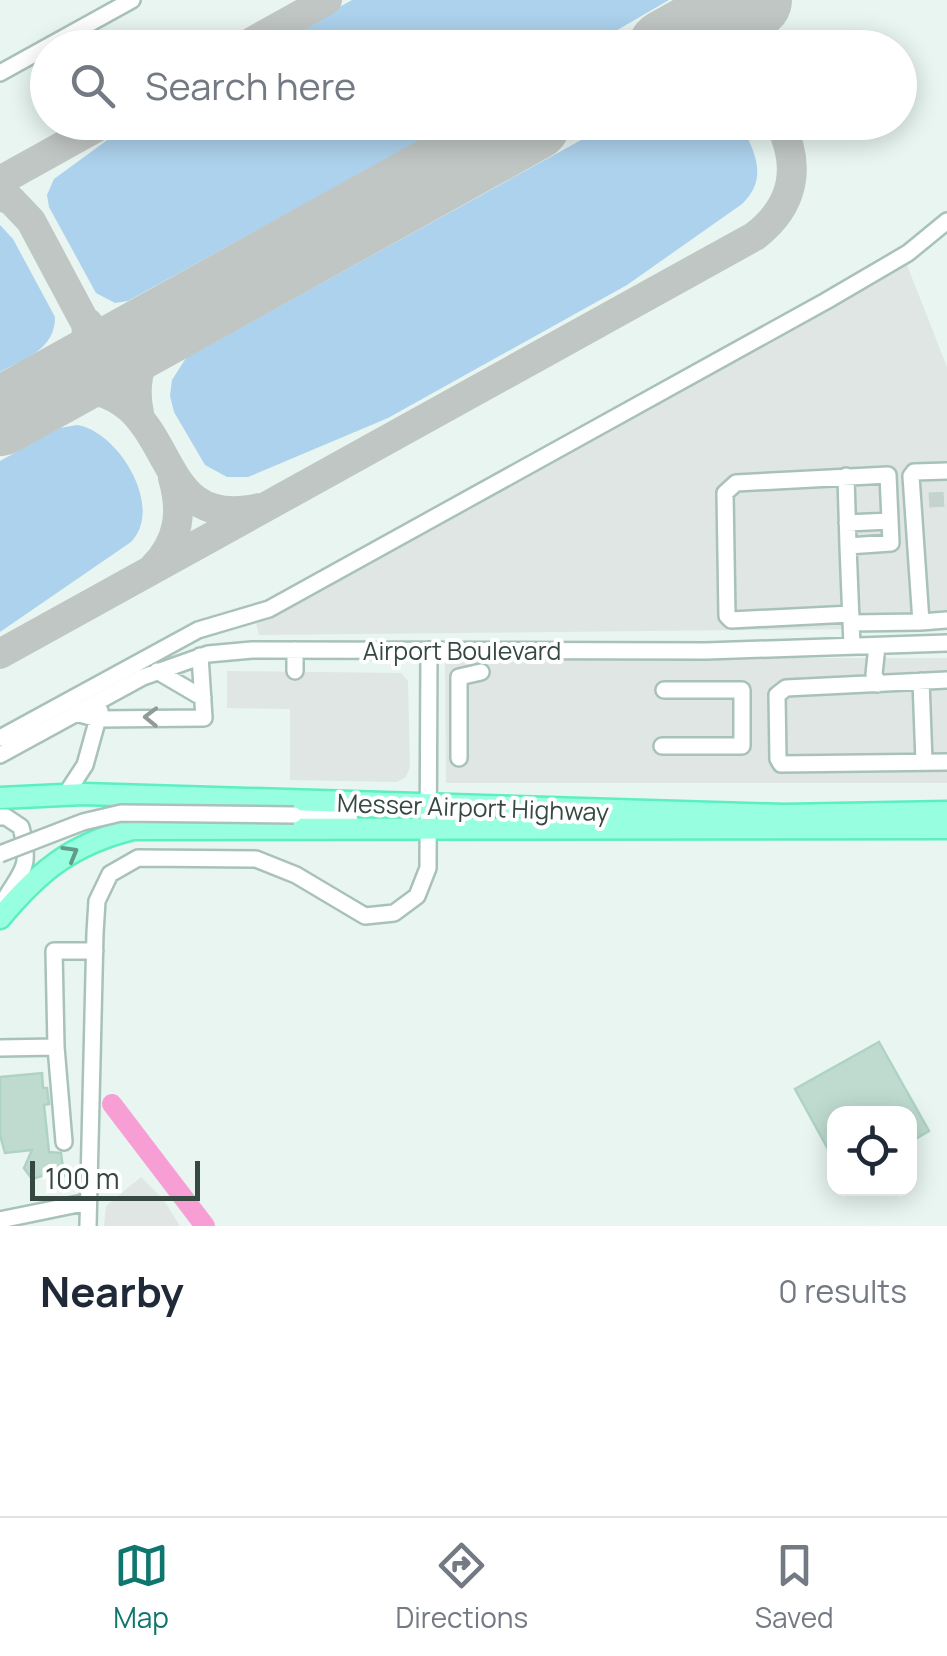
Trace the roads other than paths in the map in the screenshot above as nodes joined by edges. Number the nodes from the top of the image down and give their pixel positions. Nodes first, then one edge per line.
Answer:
1 (132, 0) edge
2 (78, 30) edge
3 (30, 56) edge
4 (0, 73) edge
5 (947, 221) edge
6 (947, 471) edge
7 (846, 476) junction
8 (847, 523) junction
9 (881, 532) junction
10 (848, 546) junction
11 (851, 618) junction
12 (947, 620) edge
13 (920, 622) junction
14 (947, 643) edge
15 (852, 646) junction
16 (295, 650) junction
17 (429, 650) junction
18 (481, 650) junction
19 (877, 652) junction
20 (200, 656) junction
21 (158, 671) junction
22 (296, 671) dead end
23 (947, 680) edge
24 (878, 682) junction
25 (921, 682) junction
26 (664, 690) dead end
27 (104, 698) junction
28 (203, 698) junction
29 (76, 713) junction
30 (98, 719) junction
31 (0, 738) edge
32 (662, 746) dead end
33 (0, 755) edge
34 (460, 758) dead end
35 (924, 762) junction
36 (947, 762) edge
37 (66, 794) junction
38 (0, 798) edge
39 (947, 812) edge
40 (0, 817) edge
41 (430, 817) junction
42 (947, 828) edge
43 (0, 854) edge
44 (25, 868) junction
45 (0, 890) edge
46 (0, 908) edge
47 (0, 918) edge
48 (94, 952) junction
49 (56, 1046) junction
50 (0, 1048) edge
51 (90, 1107) junction
52 (62, 1108) junction
53 (64, 1142) dead end
54 (88, 1202) junction
55 (0, 1220) edge
56 (88, 1226) edge

1 - 2 street
3 - 4 street
5 - 31 street
6 - 13 street
7 - 8 street
7 - 9 street
7 - 11 street
8 - 9 street
8 - 10 street
9 - 10 street
10 - 11 street
11 - 13 street
11 - 15 street
12 - 13 street
14 - 19 street, Airport Boulevard
15 - 18 street, Airport Boulevard
15 - 19 street, Airport Boulevard
16 - 17 street, Airport Boulevard
16 - 20 street, Airport Boulevard
16 - 22 street
17 - 18 street, Airport Boulevard
17 - 41 street
18 - 34 street
19 - 24 street
20 - 21 street, Airport Boulevard
20 - 28 street
21 - 27 street, Airport Boulevard
21 - 28 street
23 - 25 street
24 - 25 street
24 - 35 street
25 - 35 street
26 - 32 street
27 - 29 street, Airport Boulevard
27 - 30 street
28 -> 30 street
29 - 30 street
29 - 33 street, Airport Boulevard
30 - 37 street
35 - 36 street
37 - 38 main road, Messer Airport Highway
37 - 41 main road, Messer Airport Highway
39 - 41 main road, Messer Airport Highway
40 - 44 street
41 - 42 main road, Messer Airport Highway
41 - 43 street, Messer Airport Highway, bridge
47 -> 41 main road, Messer Airport Highway
41 - 48 street
44 - 45 street
44 - 46 street
48 - 49 street
48 - 51 street
49 - 50 street
49 - 52 street
51 - 52 street
51 - 54 street
52 - 53 street
54 - 55 street
54 - 56 street

